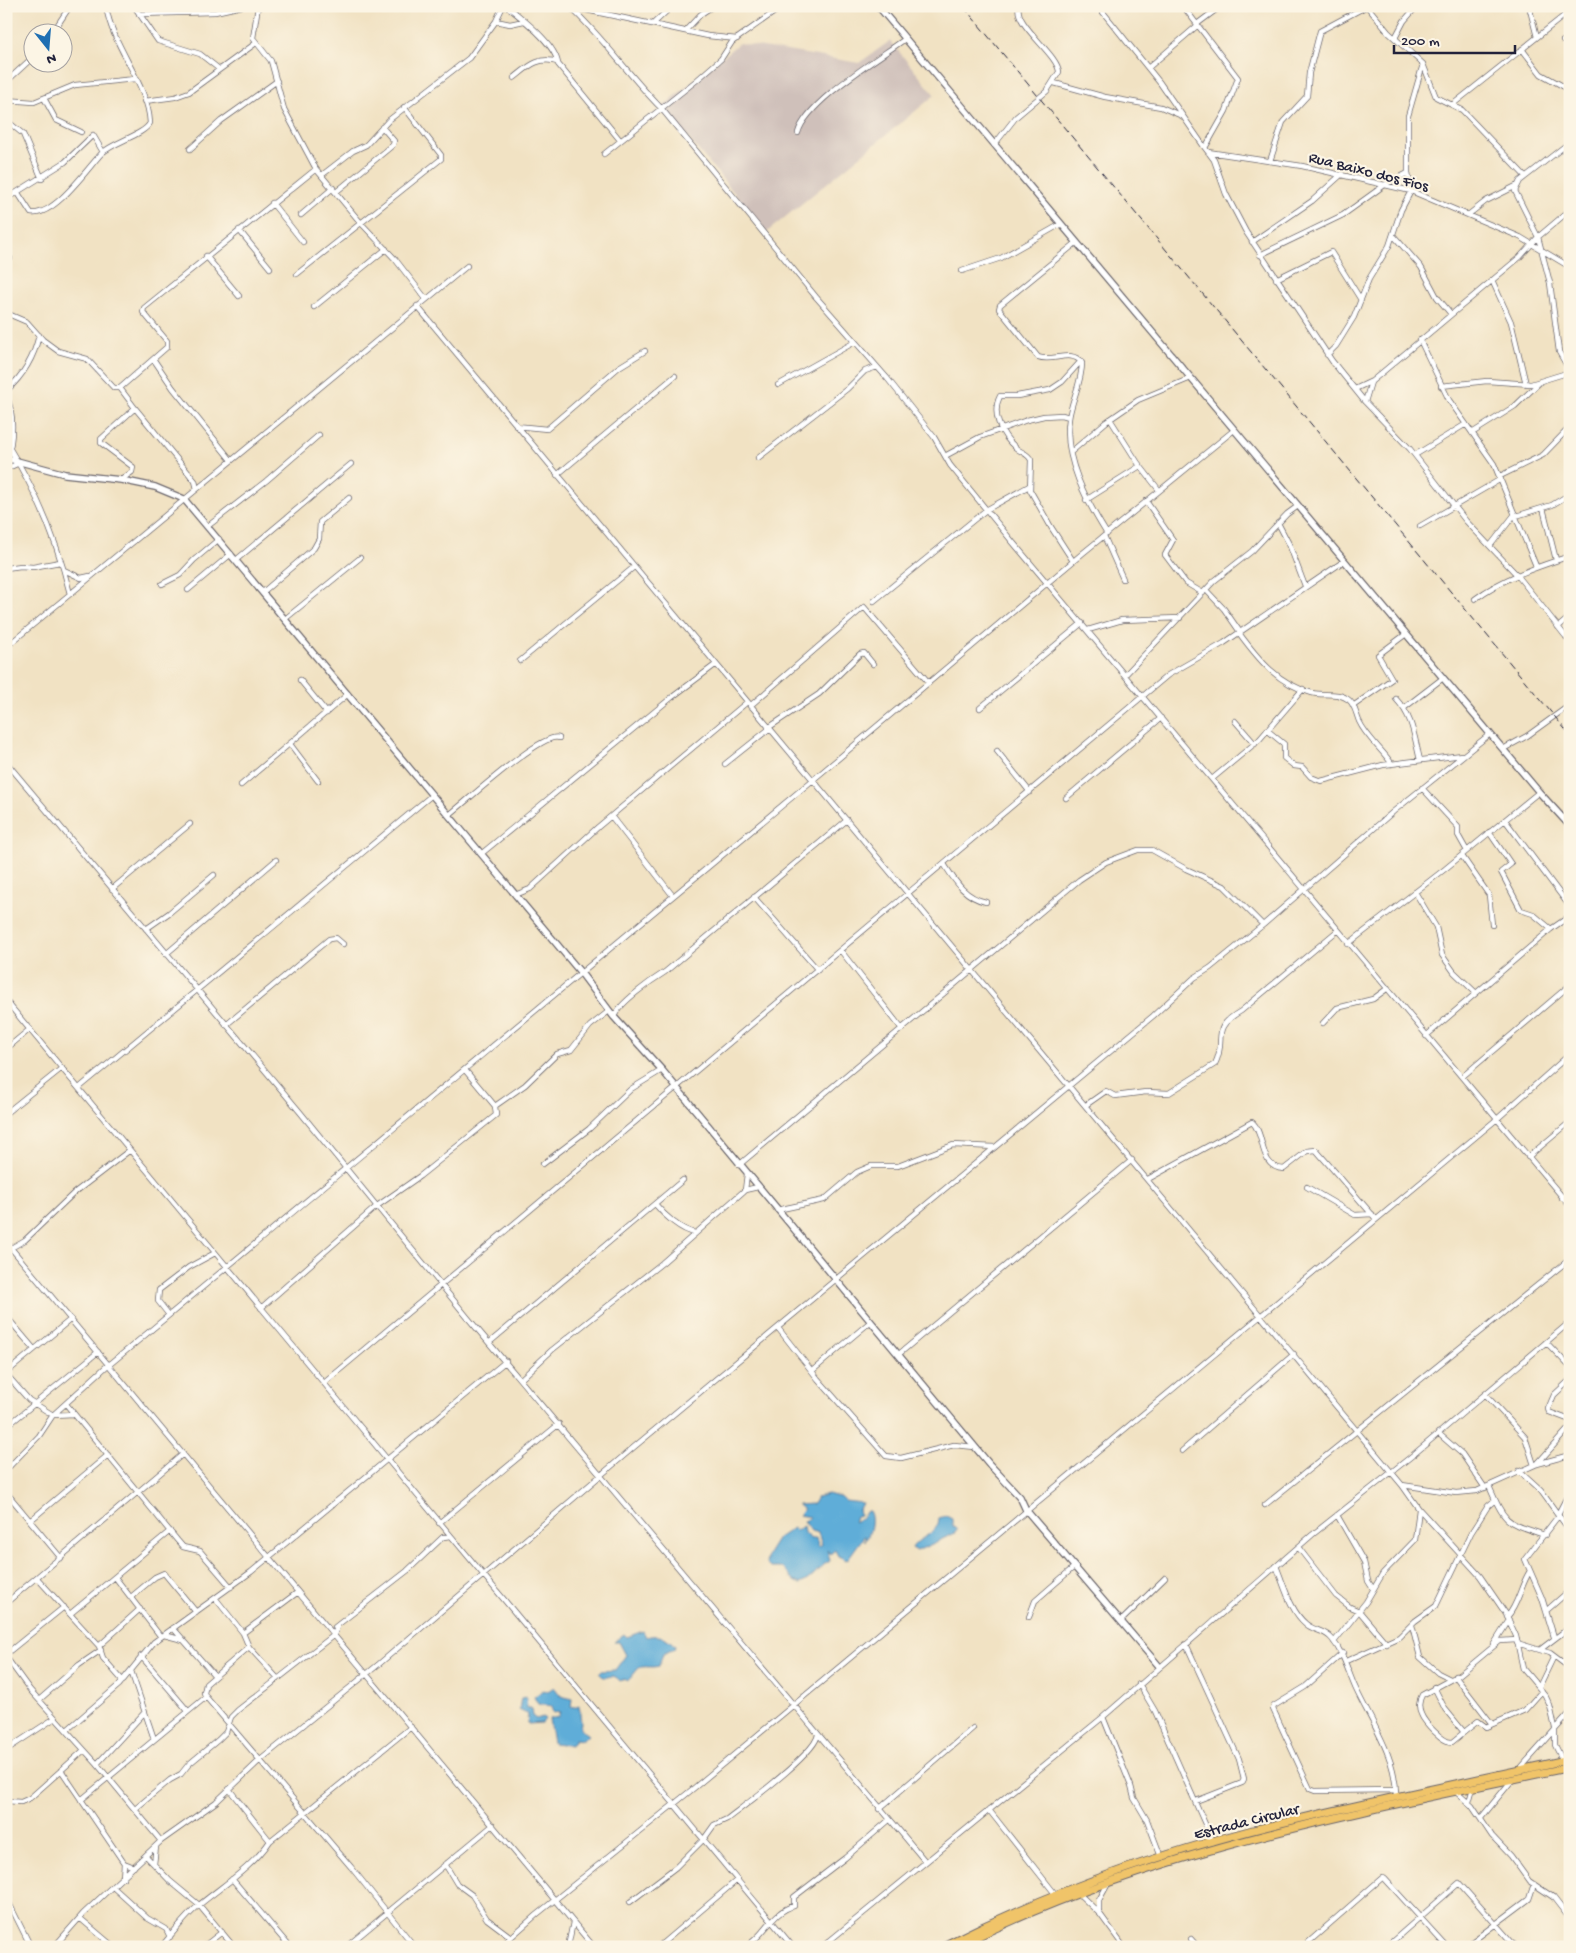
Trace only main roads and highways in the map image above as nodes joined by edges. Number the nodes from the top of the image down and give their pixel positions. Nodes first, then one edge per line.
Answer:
1 (1566, 1760) edge
2 (1570, 1767) edge
3 (941, 1947) edge
4 (956, 1947) edge

1 - 3 main road, Estrada Circular
2 - 4 main road, Estrada Circular

